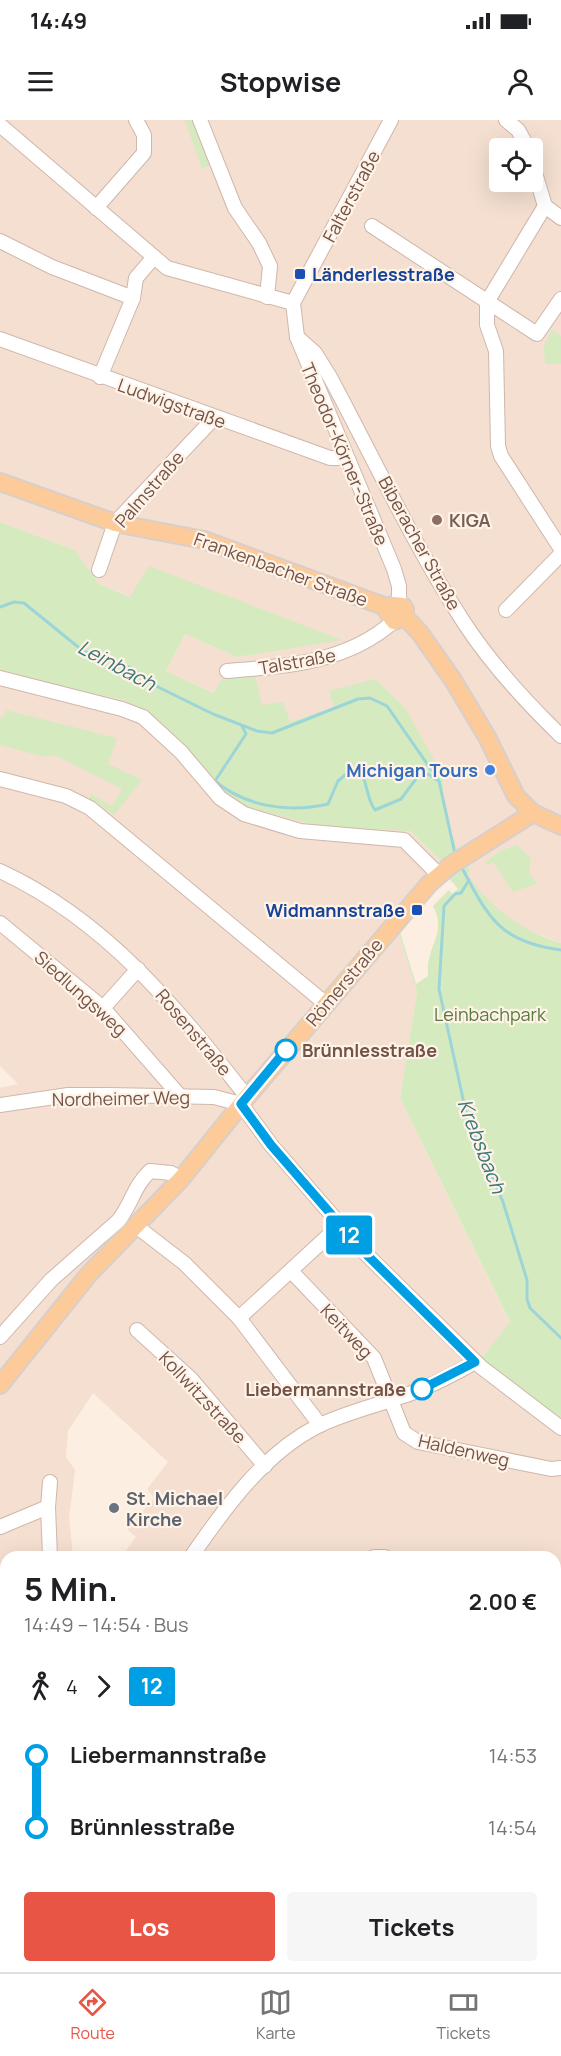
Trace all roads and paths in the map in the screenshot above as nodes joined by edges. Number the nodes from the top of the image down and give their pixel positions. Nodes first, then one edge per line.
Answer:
1 (136, 120) edge
2 (200, 120) edge
3 (391, 120) edge
4 (506, 120) edge
5 (0, 125) edge
6 (521, 125) edge
7 (541, 192) edge
8 (545, 206) junction
9 (96, 208) junction
10 (561, 218) edge
11 (372, 226) dead end
12 (0, 241) edge
13 (154, 257) junction
14 (267, 297) junction
15 (133, 298) junction
16 (561, 299) edge
17 (487, 302) junction
18 (293, 303) junction
19 (297, 337) junction
20 (0, 339) edge
21 (100, 377) junction
22 (214, 418) junction
23 (346, 458) junction
24 (0, 482) edge
25 (115, 523) junction
26 (561, 549) edge
27 (561, 554) edge
28 (99, 570) dead end
29 (506, 610) dead end
30 (397, 613) junction
31 (227, 671) dead end
32 (0, 678) edge
33 (561, 736) edge
34 (0, 780) edge
35 (533, 813) junction
36 (561, 825) edge
37 (452, 866) junction
38 (0, 871) edge
39 (0, 923) edge
40 (138, 969) junction
41 (326, 1004) junction
42 (103, 1008) junction
43 (180, 1096) junction
44 (244, 1100) junction
45 (0, 1105) edge
46 (181, 1179) junction
47 (136, 1226) junction
48 (340, 1226) junction
49 (291, 1271) junction
50 (239, 1318) junction
51 (138, 1330) dead end
52 (0, 1337) edge
53 (475, 1362) junction
54 (0, 1384) edge
55 (392, 1399) junction
56 (320, 1425) junction
57 (561, 1428) edge
58 (265, 1466) junction
59 (561, 1468) edge
60 (51, 1482) dead end
61 (48, 1507) junction
62 (0, 1527) edge
63 (50, 1551) edge
64 (195, 1551) edge

1 - 9 street
2 - 14 street
3 - 18 street, Falterstraße
4 - 6 street
5 - 9 street
7 - 8 street
8 - 10 street
8 - 17 street
9 - 13 street
11 - 17 street
12 - 15 street
13 - 14 street
13 - 15 street
14 - 18 street
15 - 21 street
16 - 17 street
17 - 26 street
18 - 19 street, Theodor-Körner-Straße
19 - 23 street, Theodor-Körner-Straße
19 - 33 street, Biberacher Straße
20 - 21 street, Ludwigstraße
21 - 22 street, Ludwigstraße
22 - 23 street, Ludwigstraße
22 - 25 street, Palmstraße
23 - 30 street, Theodor-Körner-Straße
24 - 25 main road, Frankenbacher Straße
25 - 28 street, Palmstraße
25 - 30 main road, Frankenbacher Straße
27 - 29 street
30 - 31 street, Talstraße
30 - 35 main road
32 - 37 street
34 - 41 street
35 - 36 main road
35 - 37 main road, Römerstraße
37 - 41 main road, Römerstraße
38 - 40 street, Rosenstraße
39 - 42 street, Siedlungsweg
40 - 42 street
40 - 44 street, Rosenstraße
41 - 44 main road, Römerstraße
42 - 43 street, Siedlungsweg
43 - 44 street, Nordheimer Weg
43 - 45 street, Nordheimer Weg
44 - 46 main road, Römerstraße
44 - 48 street, Rosenstraße
46 - 47 main road, Römerstraße
46 - 52 street
47 - 50 street
47 - 54 main road, Römerstraße
48 - 49 street
48 - 53 street, Rosenstraße
49 - 50 street
49 - 55 street, Keitweg
50 - 56 street
51 - 58 street, Kollwitzstraße
53 - 55 street
53 - 57 street, Rosenstraße
55 - 56 street
55 - 59 street, Haldenweg
56 - 58 street
58 - 64 street
60 - 61 street
61 - 62 street
61 - 63 street

